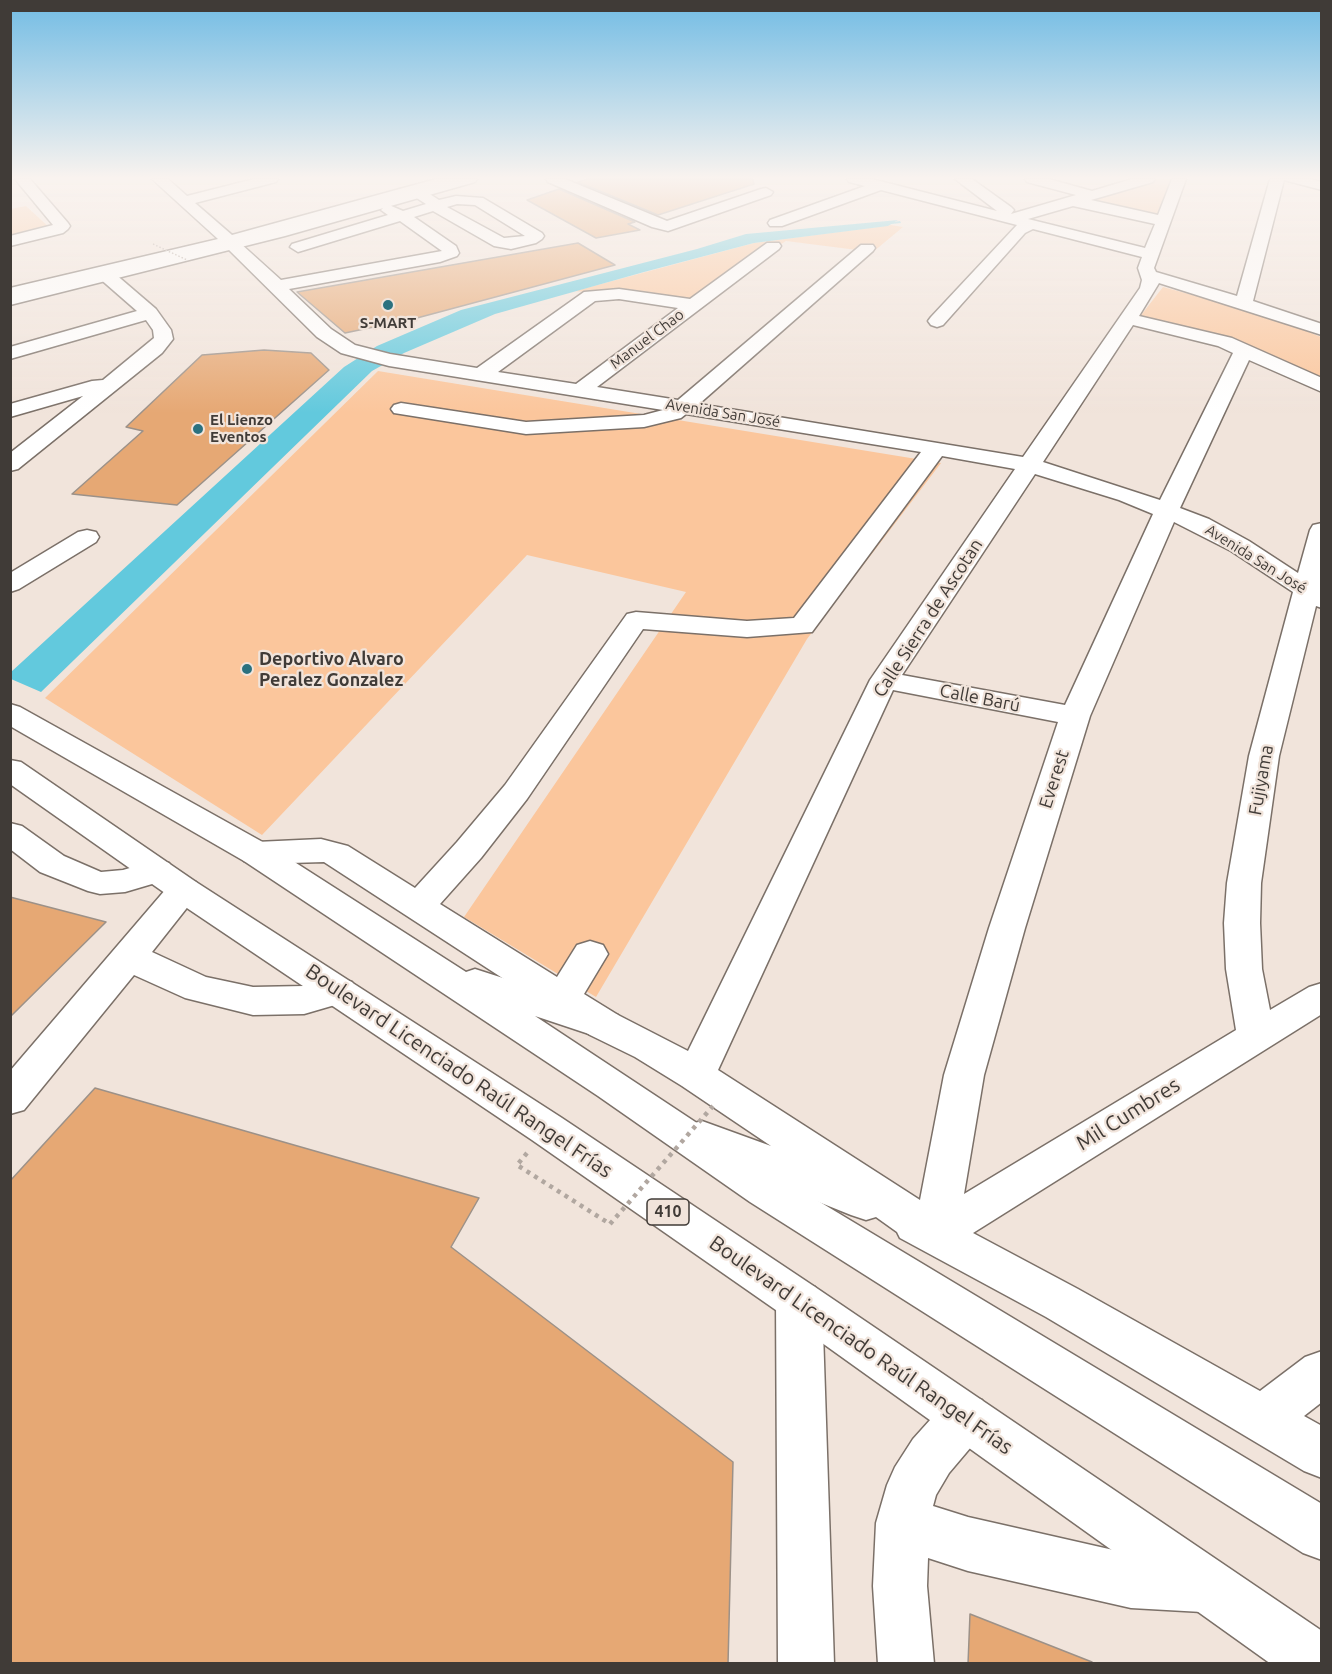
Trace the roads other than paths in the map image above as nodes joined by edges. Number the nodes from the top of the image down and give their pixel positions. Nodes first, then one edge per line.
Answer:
1 (150, 257) edge
2 (166, 257) edge
3 (246, 257) edge
4 (308, 257) edge
5 (439, 257) edge
6 (759, 257) edge
7 (857, 257) edge
8 (995, 257) edge
9 (1127, 257) edge
10 (1152, 257) edge
11 (1256, 257) edge
12 (1150, 265) junction
13 (105, 275) junction
14 (330, 277) junction
15 (277, 286) junction
16 (10, 290) edge
17 (10, 300) edge
18 (1244, 303) junction
19 (693, 305) junction
20 (150, 313) junction
21 (1127, 318) junction
22 (937, 321) dead end
23 (1322, 330) edge
24 (1244, 349) junction
25 (10, 353) edge
26 (482, 375) junction
27 (116, 380) junction
28 (1322, 386) edge
29 (579, 391) junction
30 (685, 407) junction
31 (401, 409) dead end
32 (10, 411) edge
33 (936, 448) junction
34 (10, 464) edge
35 (1029, 465) junction
36 (1167, 510) junction
37 (1322, 530) edge
38 (87, 537) dead end
39 (10, 584) edge
40 (1313, 595) edge
41 (884, 680) junction
42 (10, 713) edge
43 (1075, 716) junction
44 (10, 769) edge
45 (10, 833) edge
46 (256, 853) junction
47 (171, 880) junction
48 (418, 906) junction
49 (591, 954) dead end
50 (129, 956) junction
51 (433, 969) junction
52 (339, 991) junction
53 (1322, 996) edge
54 (562, 999) junction
55 (604, 1026) junction
56 (1256, 1035) junction
57 (705, 1091) junction
58 (10, 1099) edge
59 (666, 1122) junction
60 (935, 1234) junction
61 (800, 1301) junction
62 (1322, 1373) edge
63 (965, 1417) junction
64 (1262, 1419) junction
65 (1322, 1454) edge
66 (902, 1523) junction
67 (1322, 1534) edge
68 (1206, 1585) junction
69 (806, 1664) edge
70 (906, 1664) edge
71 (1320, 1664) edge

1 - 16 street
2 - 13 street
3 - 15 street, Avenida San José
4 - 14 street
5 - 14 street
6 - 19 street, Manuel Chao
7 - 30 street
8 - 22 street
9 - 12 street
10 - 12 street, Calle Sierra de Ascotan
11 - 18 street
12 - 18 street
12 - 21 street, Calle Sierra de Ascotan
13 - 17 street
13 - 20 street
14 - 15 street
15 - 26 street, Avenida San José
18 - 23 street
19 - 26 street
19 - 29 street, Manuel Chao
20 - 25 street
20 - 27 street
21 - 24 street
21 - 35 street, Calle Sierra de Ascotan
24 - 28 street
24 - 36 street, Everest
26 - 29 street, Avenida San José
27 - 32 street
27 - 34 street
29 - 30 street, Avenida San José
30 - 31 street
30 - 33 street, Avenida San José
33 - 35 street, Avenida San José
33 - 48 street
35 - 36 street, Avenida San José
35 - 41 street, Calle Sierra de Ascotan
36 - 40 street, Avenida San José
36 - 43 street, Everest
37 - 40 street, Fujiyama
38 - 39 street
40 - 56 street, Fujiyama
41 - 43 street, Calle Barú
41 - 57 street, Calle Sierra de Ascotan
42 - 46 street
43 - 60 street, Everest
44 - 47 street, Boulevard Licenciado Raúl Rangel Frías / 410
45 - 47 street
46 - 48 street
46 - 51 street
47 - 50 street
47 - 52 street, Boulevard Licenciado Raúl Rangel Frías / 410
48 - 54 street
49 - 54 street
50 - 52 street
50 - 58 street
51 - 55 street
51 - 59 street
52 - 61 street, Boulevard Licenciado Raúl Rangel Frías / 410
53 - 56 street, Mil Cumbres
54 - 55 street
55 - 57 street
56 - 60 street, Mil Cumbres
57 - 60 street
59 - 60 street
59 - 67 street
60 - 64 street
61 - 63 street, Boulevard Licenciado Raúl Rangel Frías / 410
61 - 69 street
62 - 64 street
63 - 66 street
63 - 68 street, Boulevard Licenciado Raúl Rangel Frías / 410
64 - 65 street
66 - 68 street
66 - 70 street
68 - 71 street, Boulevard Licenciado Raúl Rangel Frías / 410

